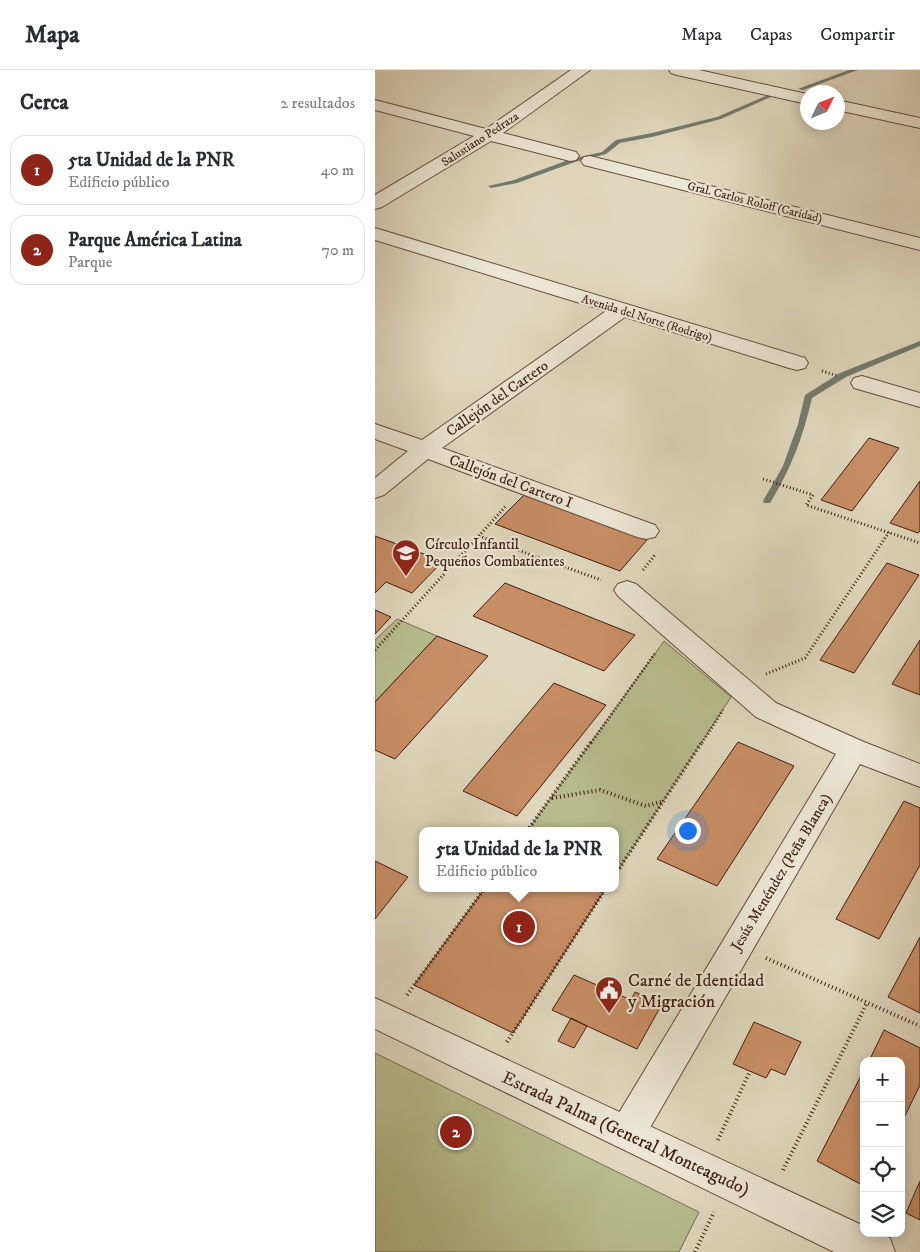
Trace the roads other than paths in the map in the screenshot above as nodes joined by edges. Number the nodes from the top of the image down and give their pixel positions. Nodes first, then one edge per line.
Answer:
1 (582, 70) edge
2 (677, 70) edge
3 (800, 97) edge
4 (375, 105) edge
5 (845, 107) edge
6 (920, 123) edge
7 (490, 134) junction
8 (571, 156) dead end
9 (590, 161) dead end
10 (375, 204) edge
11 (375, 234) edge
12 (920, 244) edge
13 (621, 310) junction
14 (797, 364) road end
15 (863, 383) road end
16 (920, 400) edge
17 (375, 431) edge
18 (425, 450) junction
19 (375, 490) edge
20 (646, 530) road end
21 (627, 590) road end
22 (854, 750) junction
23 (920, 776) edge
24 (382, 1016) edge
25 (627, 1133) junction
26 (877, 1252) edge

1 - 7 street, Salustiano Pedraza
2 - 3 street
4 - 7 street
5 - 6 street
7 - 8 street
7 - 10 street, Salustiano Pedraza
9 - 12 street, Gral. Carlos Roloff (Caridad)
11 - 13 street, Avenida del Norte (Rodrigo)
13 - 14 street, Avenida del Norte (Rodrigo)
13 - 18 street, Callejón del Cartero
15 - 16 street
17 - 18 street, Callejón del Cartero I
18 - 19 street, Callejón del Cartero
18 - 20 street, Callejón del Cartero I
21 - 22 street
22 - 23 street
22 - 25 street, Jesús Menéndez (Peña Blanca)
24 - 25 street, Estrada Palma (General Monteagudo)
25 - 26 street, Estrada Palma (General Monteagudo)

